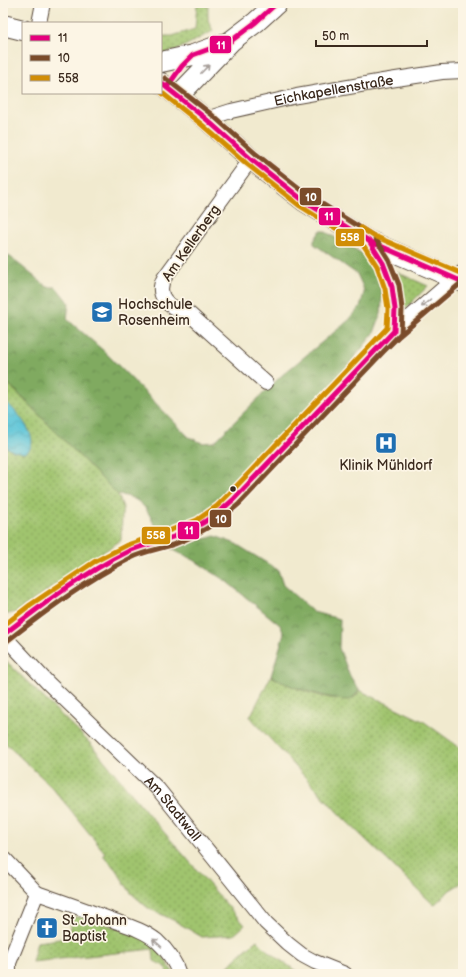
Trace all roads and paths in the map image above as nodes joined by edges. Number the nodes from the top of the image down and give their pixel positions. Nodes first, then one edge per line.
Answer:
1 (43, 3) edge
2 (277, 3) edge
3 (39, 22) edge
4 (3, 25) edge
5 (22, 30) edge
6 (231, 41) junction
7 (193, 55) junction
8 (162, 62) edge
9 (463, 71) edge
10 (168, 89) edge
11 (206, 119) junction
12 (251, 159) junction
13 (369, 241) junction
14 (461, 277) edge
15 (394, 331) junction
16 (266, 384) dead end
17 (3, 635) edge
18 (3, 857) edge
19 (37, 893) junction
20 (9, 974) edge
21 (179, 974) edge
22 (345, 974) edge

1 - 3 street
2 - 6 street
4 - 5 street
6 - 7 street
10 -> 6 street
7 - 8 street
7 - 10 street
9 - 11 street, Eichkapellenstraße
10 - 11 street
11 - 12 street
12 - 13 street
12 - 16 street, Am Kellerberg
13 - 14 street
13 - 15 street
14 -> 15 street
15 - 17 street
17 - 22 street, Am Stadtwall
18 - 19 street
19 - 20 street
21 -> 19 street

